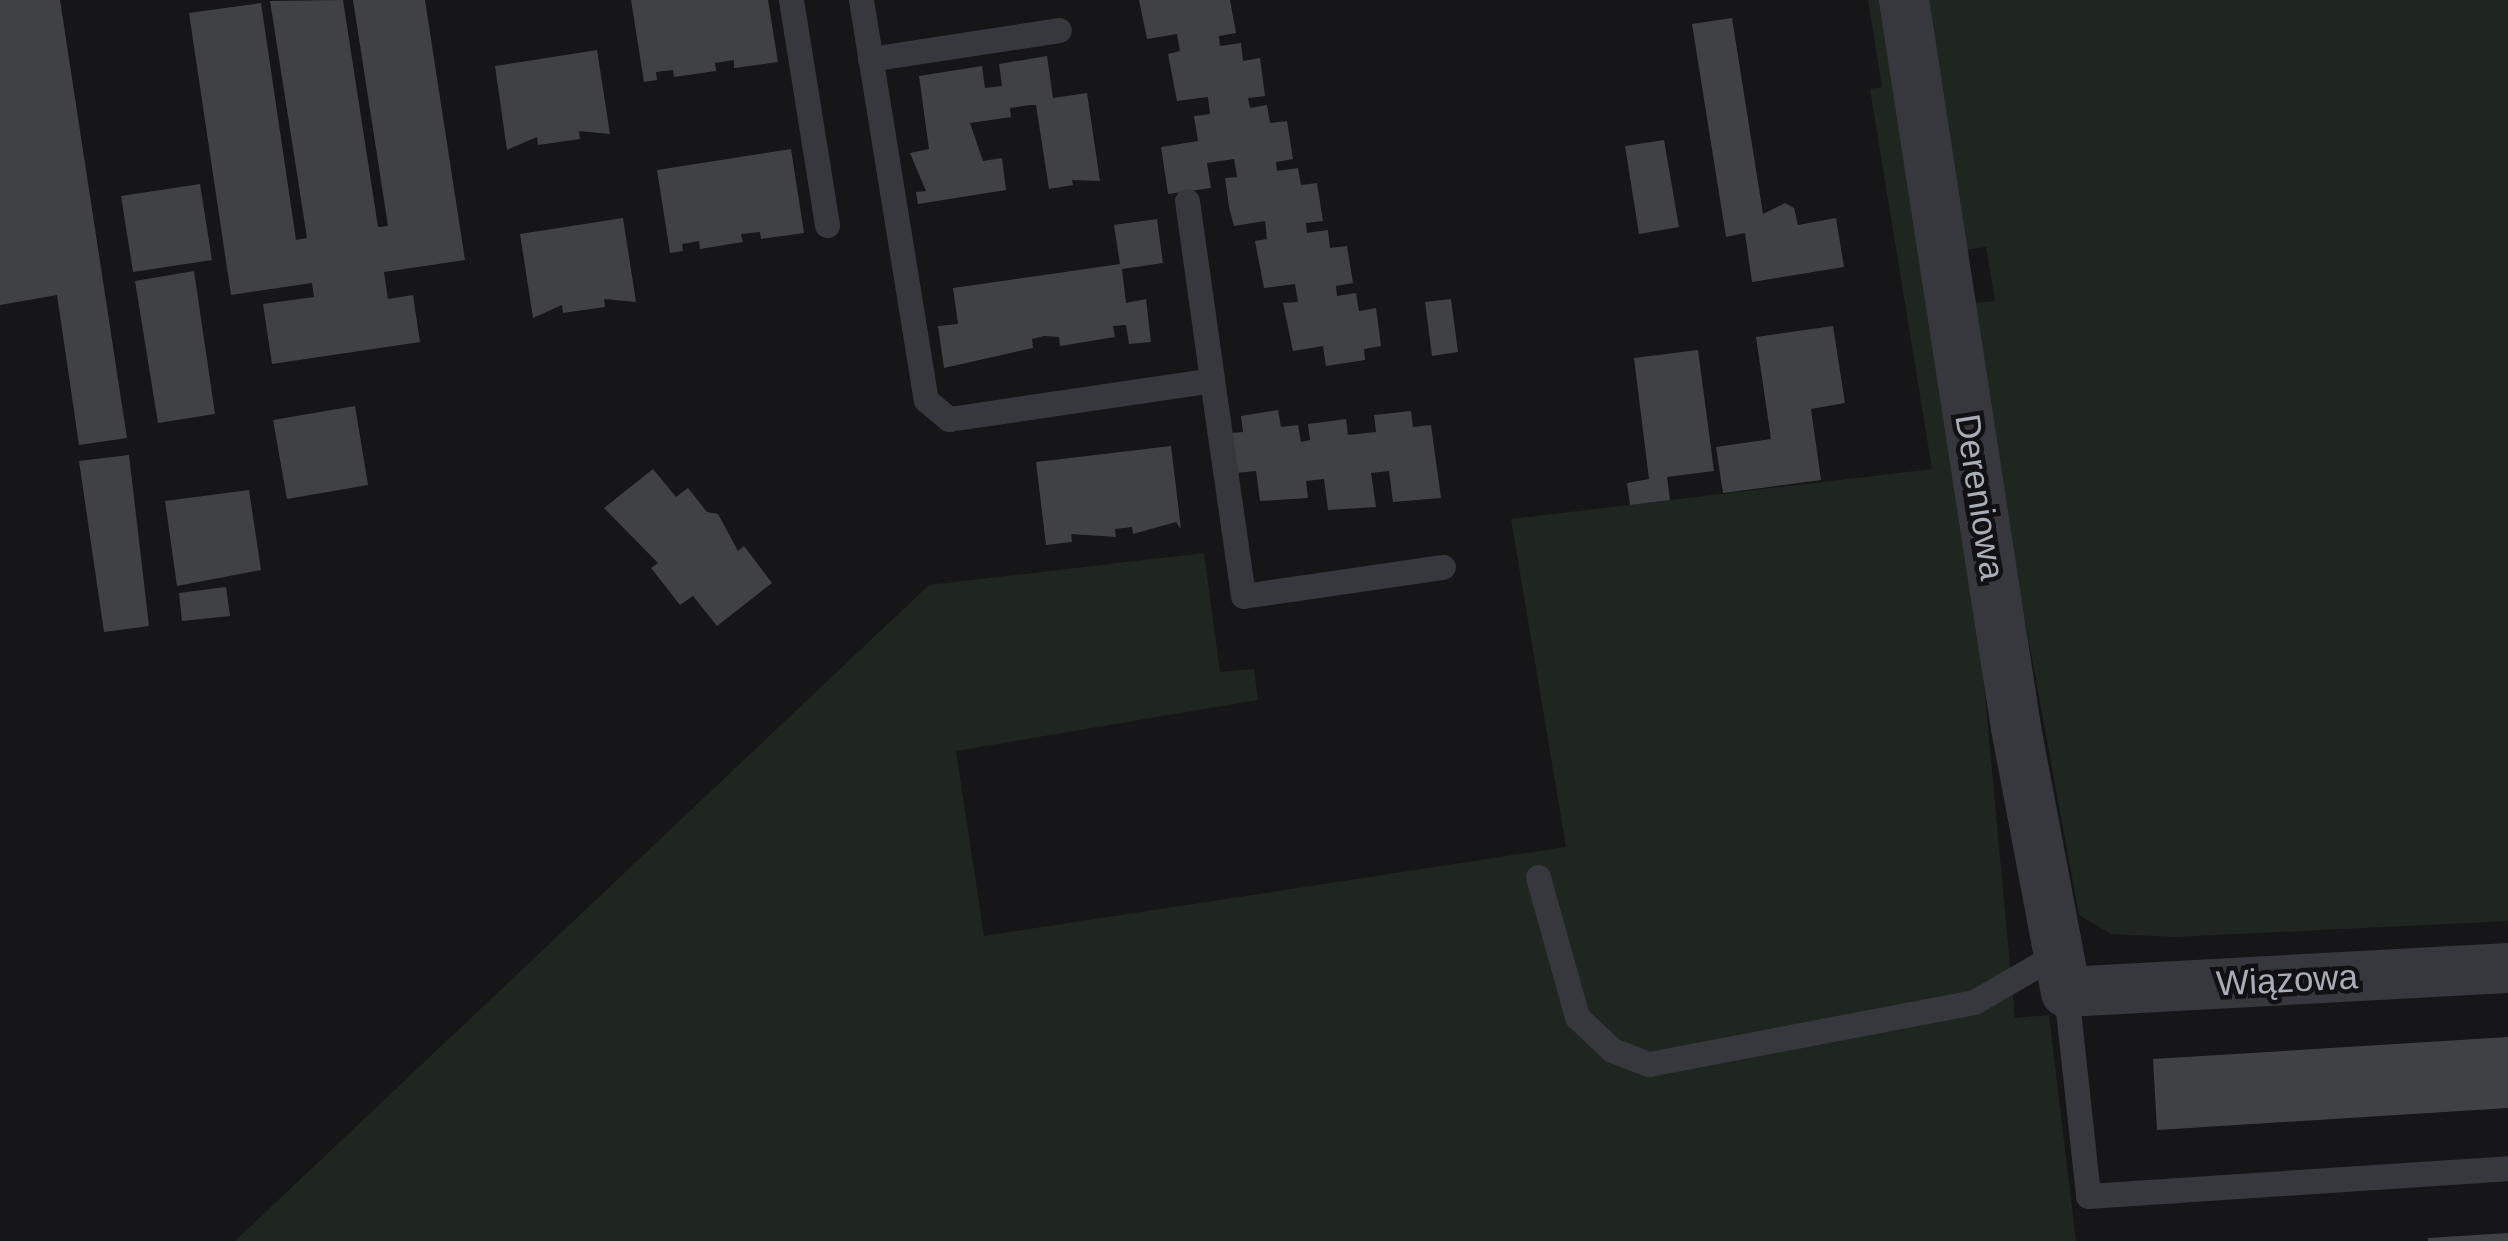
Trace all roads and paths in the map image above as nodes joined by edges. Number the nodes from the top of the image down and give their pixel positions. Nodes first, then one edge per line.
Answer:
1 (790, 0) edge
2 (861, 0) edge
3 (1904, 0) edge
4 (1059, 30) dead end
5 (870, 59) junction
6 (1187, 201) dead end
7 (827, 225) dead end
8 (1212, 380) junction
9 (1443, 567) dead end
10 (1538, 877) dead end
11 (2508, 968) edge
12 (2063, 972) junction
13 (2508, 1168) edge

1 - 7 lane
2 - 5 lane
3 - 12 street, Dereniowa
4 - 5 lane
5 - 8 lane
6 - 8 lane
8 - 9 lane
10 - 12 lane
11 - 12 street, Wiązowa
12 - 13 lane

